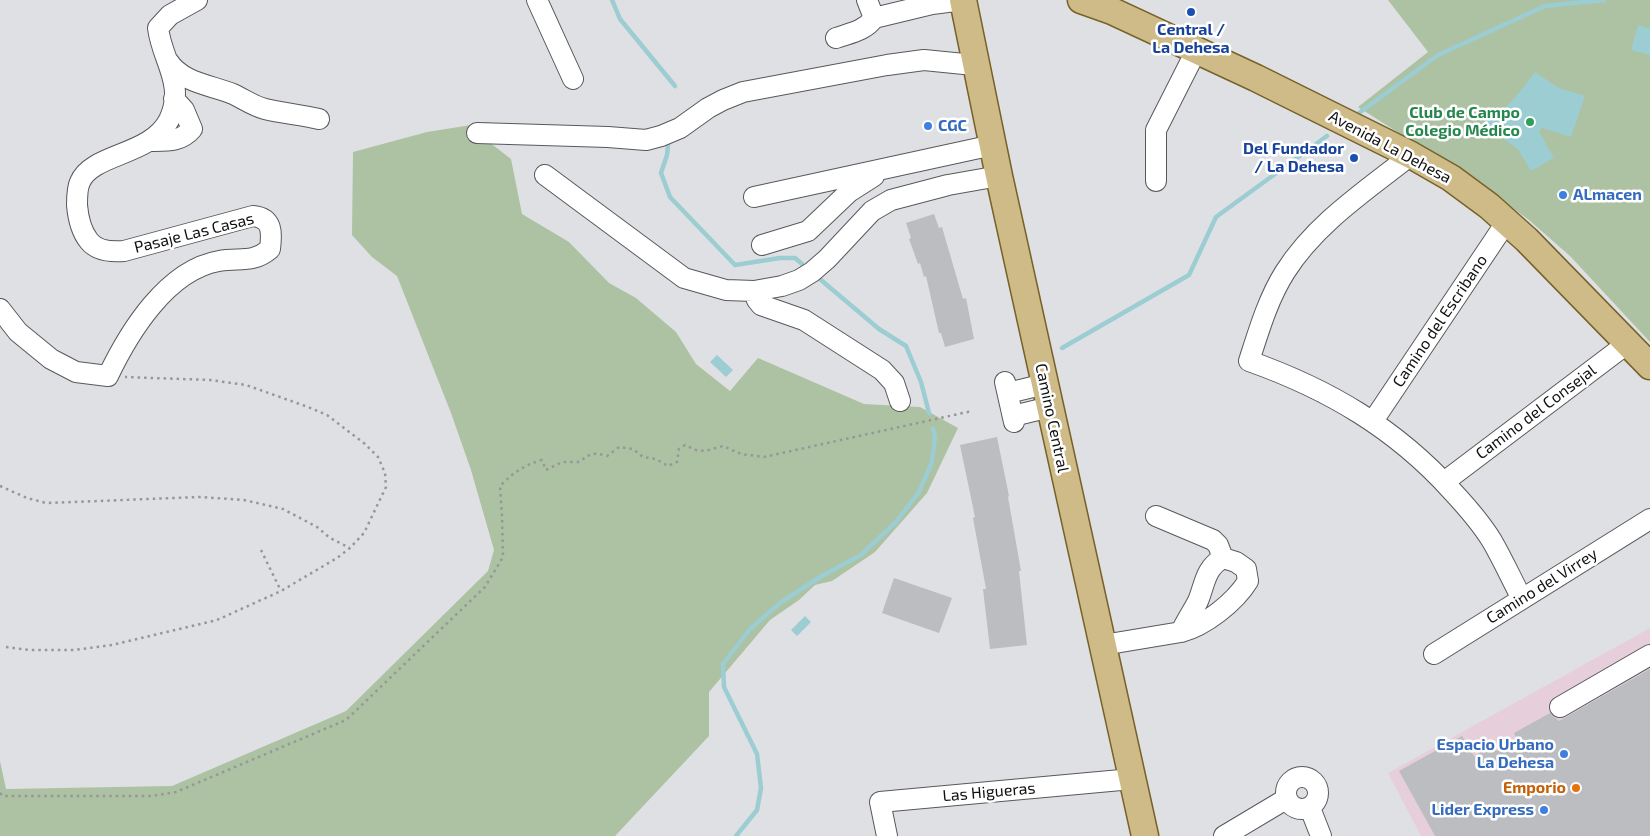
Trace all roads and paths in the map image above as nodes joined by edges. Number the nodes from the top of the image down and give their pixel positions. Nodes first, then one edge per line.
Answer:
1 (197, 0) edge
2 (536, 0) edge
3 (867, 0) edge
4 (963, 0) edge
5 (1081, 0) edge
6 (919, 3) edge
7 (874, 18) junction
8 (836, 38) dead end
9 (1196, 51) junction
10 (168, 61) junction
11 (976, 63) junction
12 (573, 79) dead end
13 (318, 118) dead end
14 (477, 133) dead end
15 (993, 145) junction
16 (1411, 155) junction
17 (887, 169) junction
18 (545, 176) dead end
19 (1000, 176) junction
20 (1156, 181) dead end
21 (754, 197) dead end
22 (1507, 221) junction
23 (762, 245) dead end
24 (754, 291) junction
25 (0, 309) edge
26 (1628, 342) junction
27 (1650, 366) edge
28 (108, 376) junction
29 (1048, 396) junction
30 (900, 401) dead end
31 (972, 412) dead end
32 (1373, 421) junction
33 (1444, 482) junction
34 (0, 486) edge
35 (1156, 516) dead end
36 (1650, 519) edge
37 (350, 548) junction
38 (261, 550) dead end
39 (1223, 558) junction
40 (280, 591) junction
41 (1522, 599) junction
42 (1181, 632) junction
43 (1103, 645) junction
44 (6, 647) dead end
45 (1434, 654) dead end
46 (1650, 655) edge
47 (1560, 706) dead end
48 (1132, 779) junction
49 (0, 793) edge
50 (1286, 799) junction
51 (1310, 808) junction
52 (888, 836) edge
53 (1145, 836) edge
54 (1224, 836) edge
55 (1321, 836) edge

1 - 10 street, Pasaje Las Casas
2 - 12 street
3 - 7 street
4 - 6 street
4 - 11 main road, Camino Central
5 - 9 main road, Avenida La Dehesa
6 - 7 street
7 - 8 street
9 - 16 main road, Avenida La Dehesa
9 - 20 street
10 - 13 street
10 - 28 street, Pasaje Las Casas
11 - 14 street
11 - 15 main road, Camino Central
15 - 17 street
15 - 19 main road, Camino Central
16 - 22 main road, Avenida La Dehesa
16 - 32 street
17 - 21 street
17 - 23 street
18 - 24 street
19 - 24 street
19 - 29 main road, Camino Central
22 - 26 main road, Avenida La Dehesa
22 - 32 street, Camino del Escribano
24 - 30 street
25 - 28 street
26 - 27 main road, Avenida La Dehesa
26 - 33 street, Camino del Consejal
28 - 37 path
29 - 29 street
29 - 43 main road, Camino Central
31 - 49 path
32 - 33 street
33 - 41 street
34 - 37 path
35 - 39 street
36 - 41 street, Camino del Virrey
37 - 40 path
38 - 40 path
39 - 42 street
39 - 42 street
40 - 44 path
41 - 45 street, Camino del Virrey
42 - 43 street
43 - 48 main road, Camino Central
46 - 47 street
48 - 52 street, Las Higueras
48 - 53 main road, Camino Central
50 - 51 street
50 - 51 street
50 - 54 street
51 - 55 street

